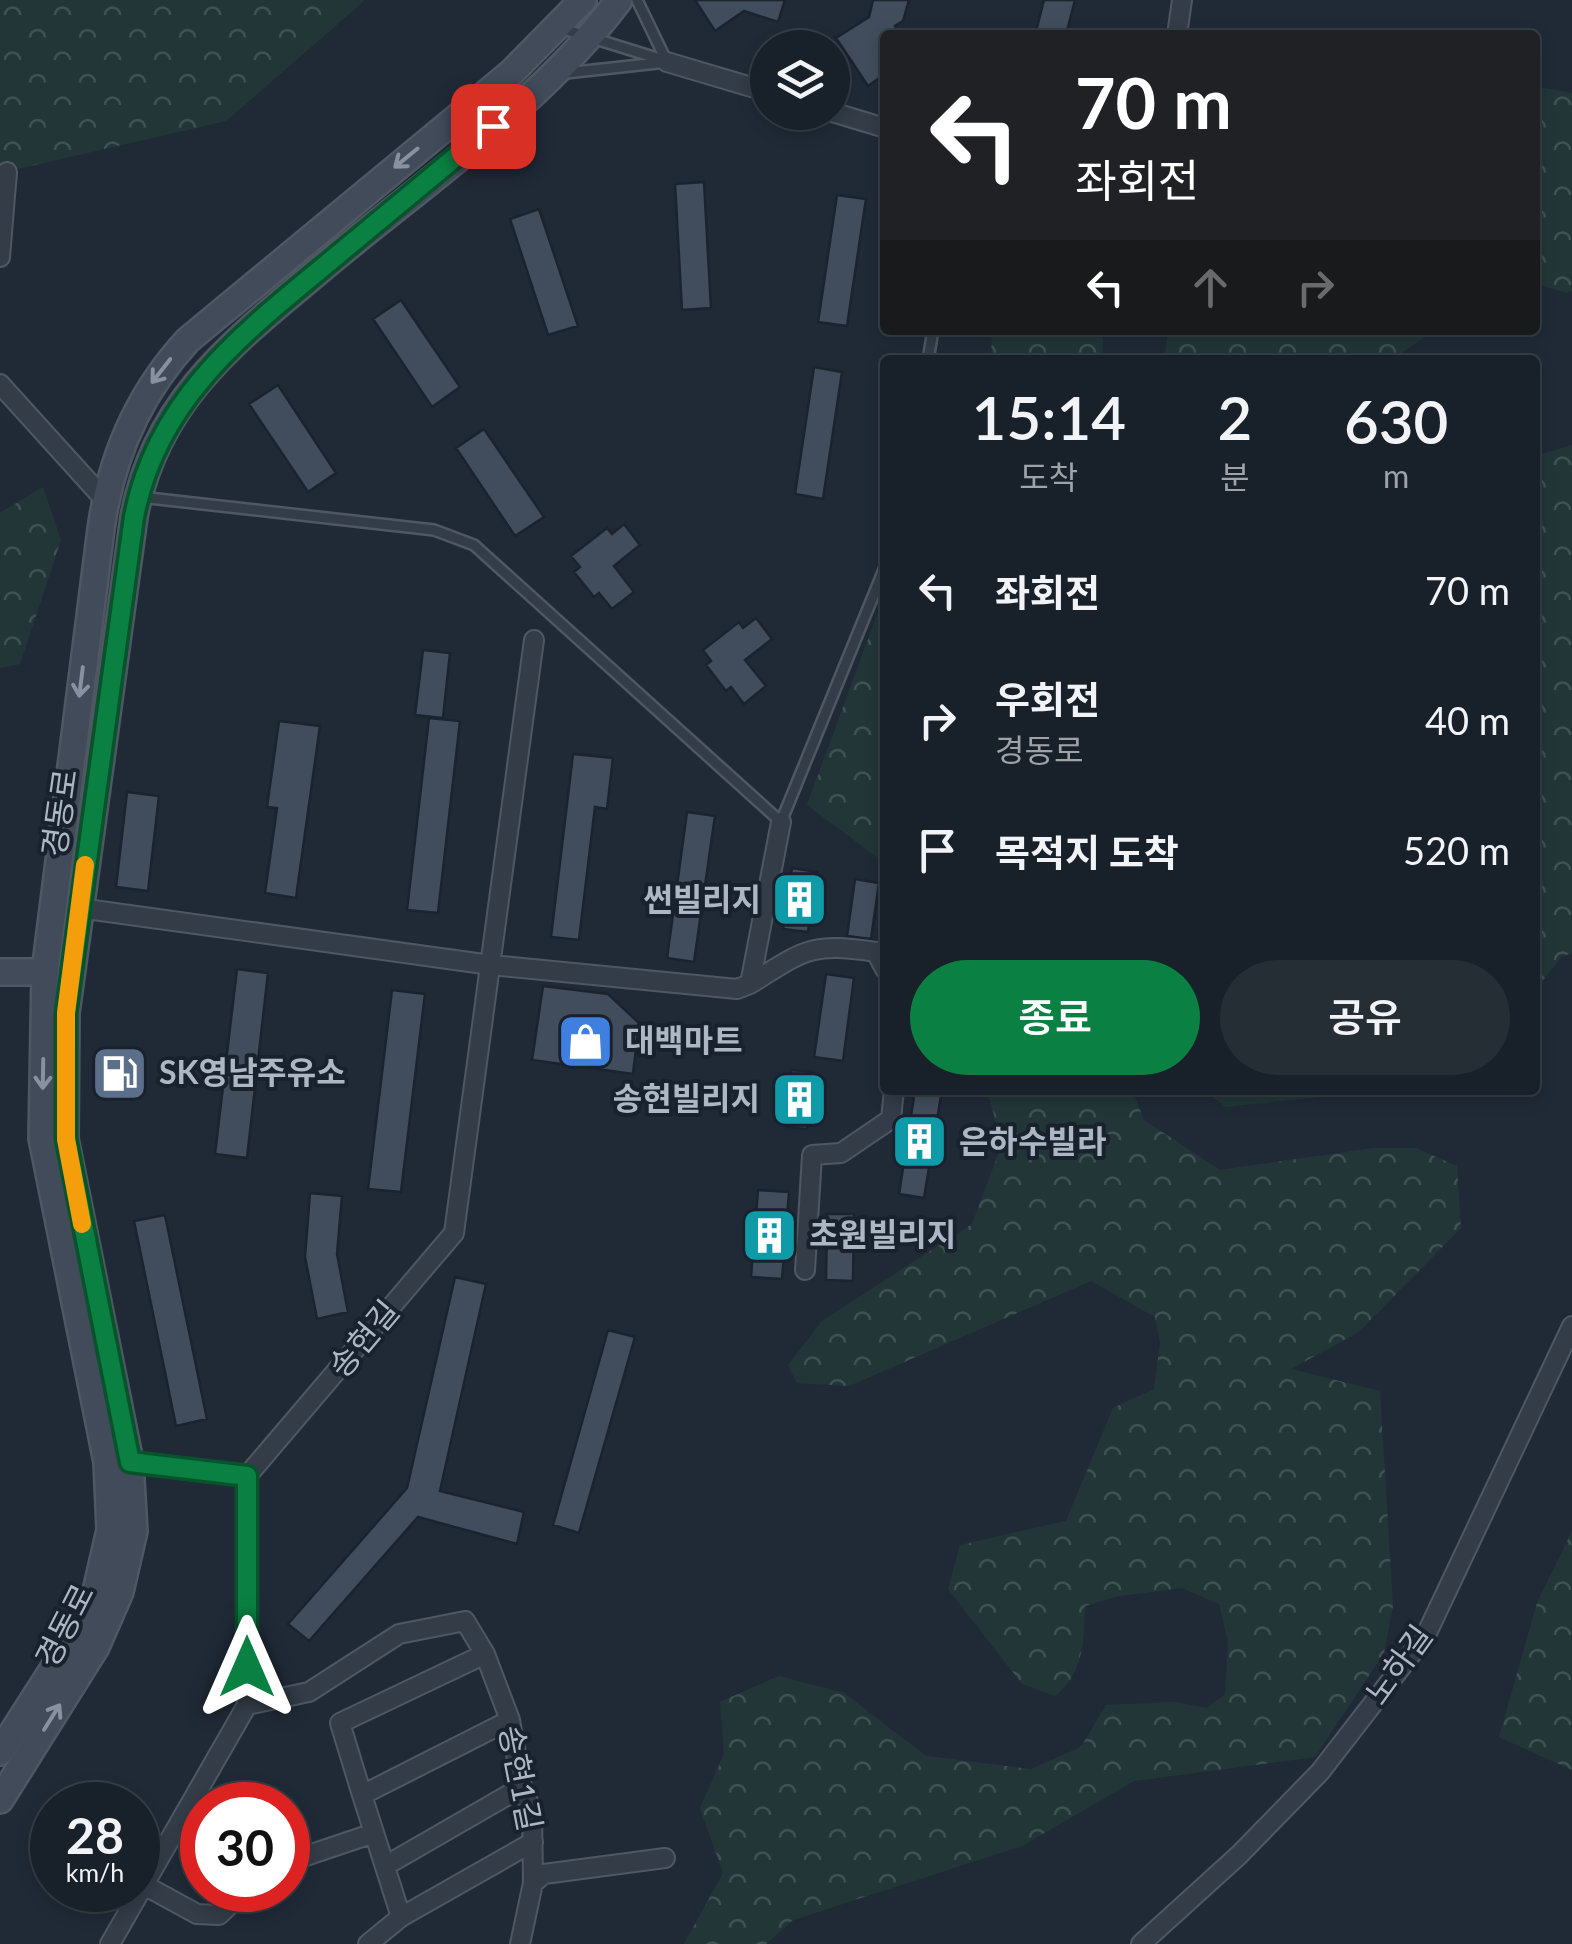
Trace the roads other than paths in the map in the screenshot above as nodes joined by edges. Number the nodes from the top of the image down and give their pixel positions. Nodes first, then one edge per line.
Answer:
1 (583, 0) edge
2 (619, 0) edge
3 (637, 0) edge
4 (1182, 0) edge
5 (558, 27) junction
6 (1178, 30) edge
7 (590, 38) junction
8 (667, 62) junction
9 (542, 78) junction
10 (750, 87) edge
11 (850, 117) edge
12 (880, 126) edge
13 (7, 172) dead end
14 (0, 257) edge
15 (0, 384) edge
16 (138, 496) junction
17 (105, 500) junction
18 (880, 579) edge
19 (534, 640) dead end
20 (780, 822) junction
21 (80, 908) junction
22 (880, 960) edge
23 (491, 965) junction
24 (0, 972) edge
25 (45, 972) junction
26 (750, 984) junction
27 (893, 1095) edge
28 (805, 1270) dead end
29 (1572, 1326) edge
30 (130, 1462) junction
31 (247, 1476) junction
32 (484, 1654) junction
33 (247, 1706) junction
34 (510, 1720) junction
35 (0, 1752) edge
36 (522, 1788) junction
37 (362, 1795) junction
38 (0, 1800) edge
39 (374, 1834) junction
40 (533, 1842) junction
41 (310, 1855) edge
42 (160, 1857) edge
43 (664, 1858) dead end
44 (384, 1866) junction
45 (533, 1884) junction
46 (128, 1912) edge
47 (193, 1912) edge
48 (220, 1912) edge
49 (401, 1918) junction
50 (110, 1944) edge
51 (368, 1944) edge
52 (520, 1944) edge
53 (1140, 1944) edge

1 - 5 street, 경동로
2 - 7 street, 경동로
3 - 8 lane
4 - 6 street
5 - 7 lane
5 -> 17 street, 경동로
7 - 8 lane
7 - 9 street, 경동로
8 - 9 lane
8 - 10 street
9 - 16 street, 경동로
11 - 12 street
13 - 14 street
15 - 17 street
16 - 20 lane
16 - 21 street, 경동로
17 -> 25 street, 경동로
18 - 20 lane
19 - 23 street, 송현길
20 - 26 street
21 - 23 street
21 - 30 street, 경동로
22 - 26 street
23 - 26 street
23 - 31 street, 송현길
24 - 25 street
25 -> 35 street, 경동로
27 - 28 street
29 - 53 street, 노하길
30 - 31 street
38 -> 30 street, 경동로
31 - 33 street
32 - 33 street, 송현1길
32 - 34 street, 송현1길
32 - 37 street
33 - 42 street
34 - 36 street, 송현1길
34 - 37 street
36 - 40 street, 송현1길
36 - 44 street
37 - 39 street
39 - 41 street
39 - 44 street
40 - 45 street, 송현1길
40 - 49 street
43 - 45 street
44 - 49 street
45 - 52 street, 송현1길
46 - 50 street
47 - 48 street
49 - 51 street

